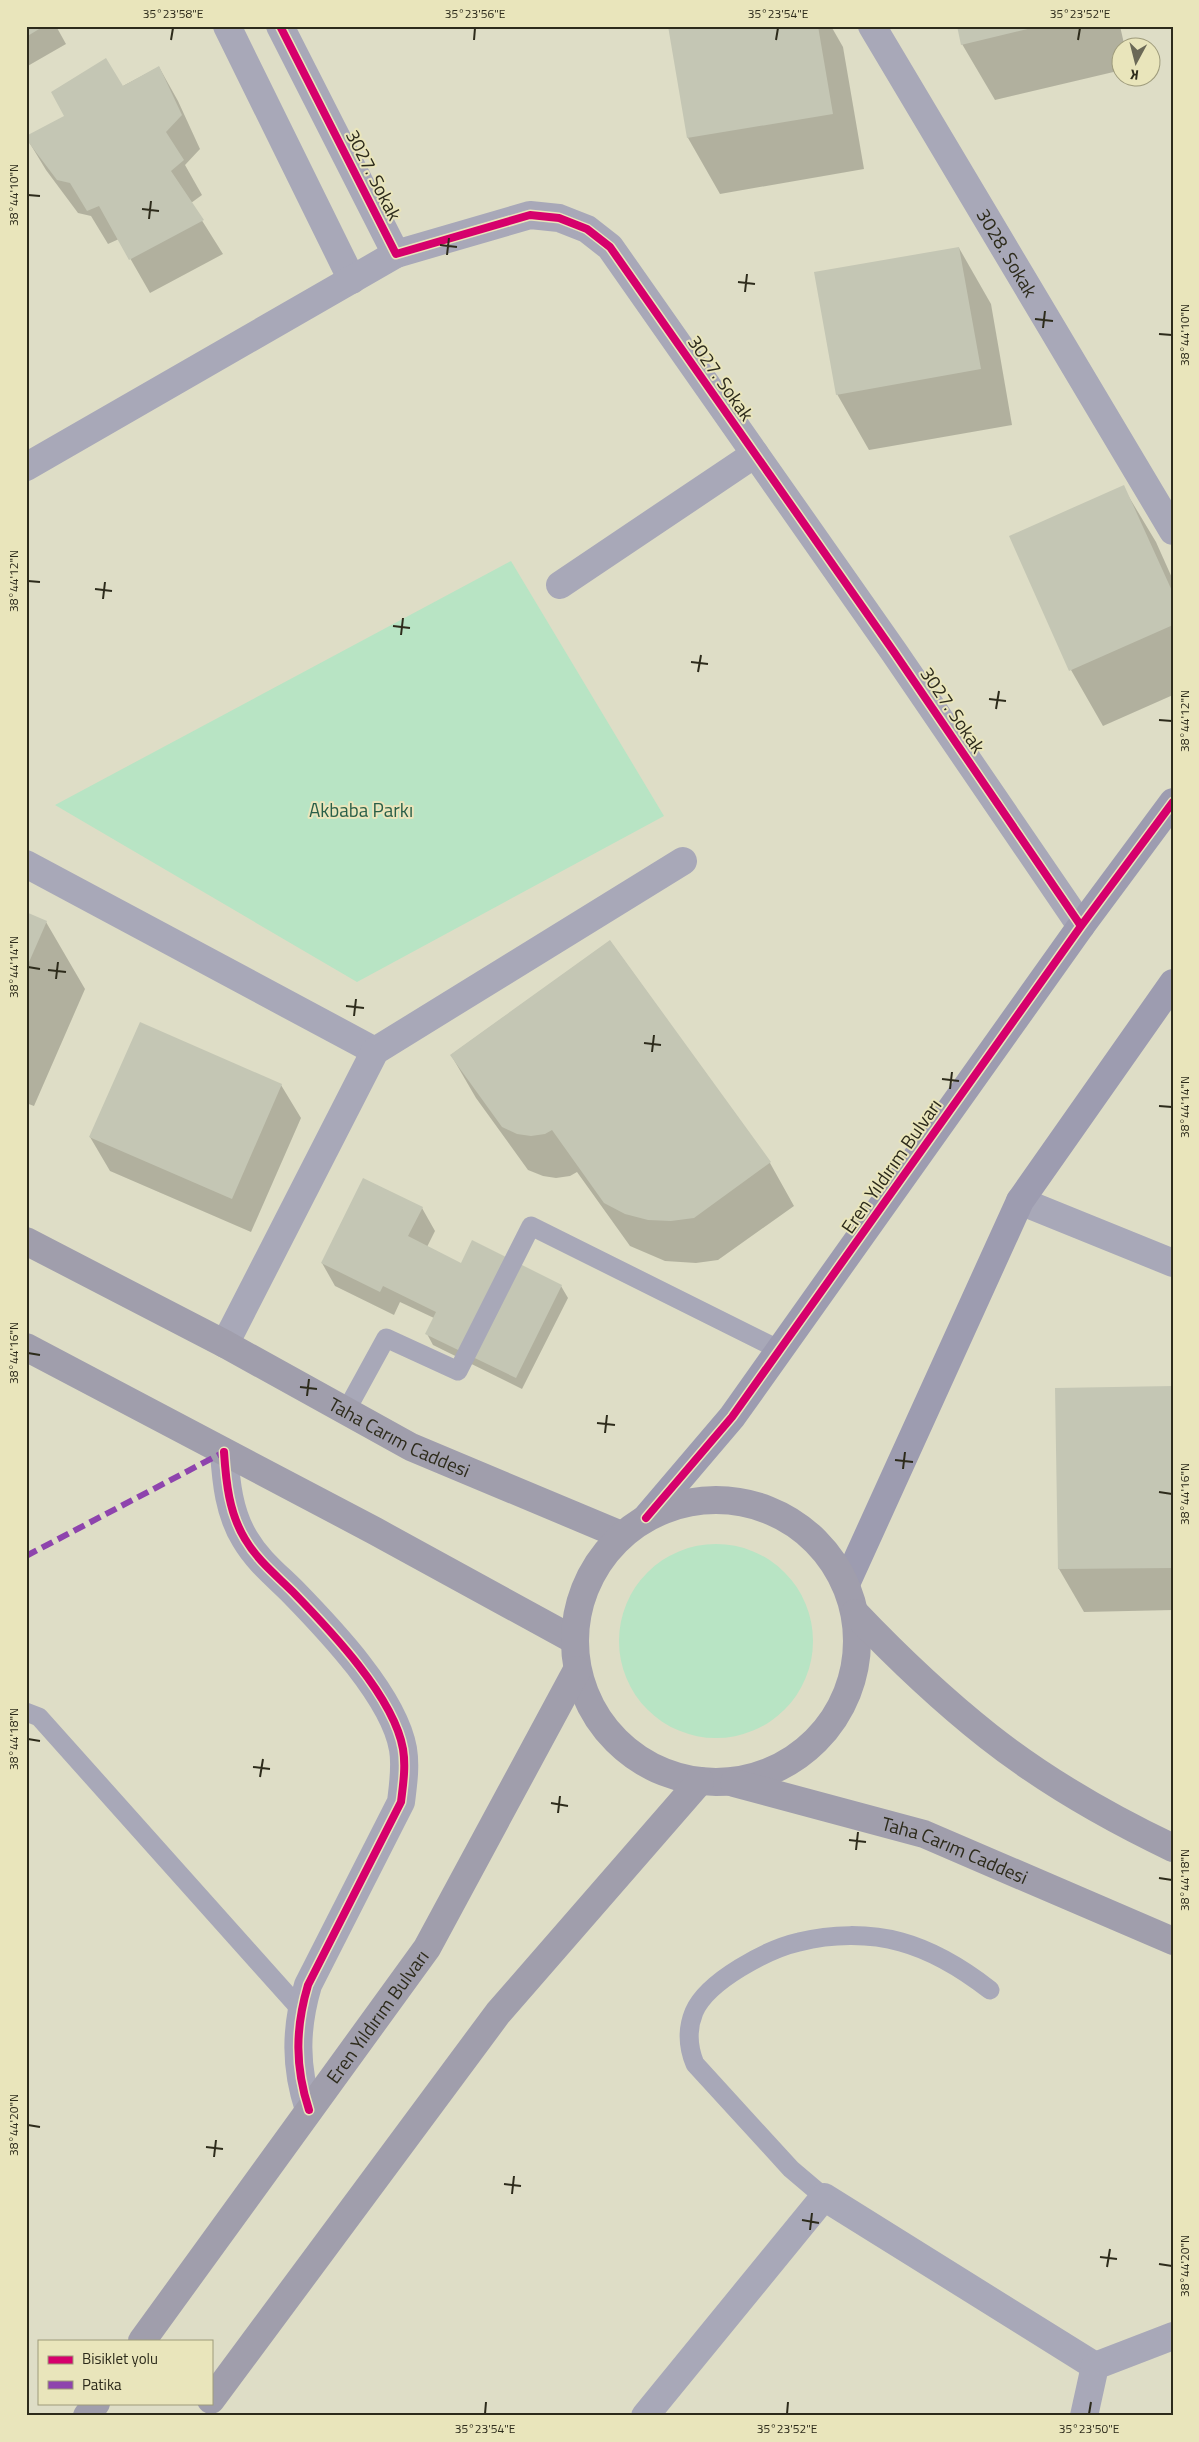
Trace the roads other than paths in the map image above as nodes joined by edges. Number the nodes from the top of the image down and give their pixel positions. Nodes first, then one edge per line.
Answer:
1 (227, 26) edge
2 (280, 26) edge
3 (872, 26) edge
4 (396, 254) junction
5 (352, 280) junction
6 (755, 454) junction
7 (26, 467) edge
8 (1173, 531) edge
9 (560, 585) dead end
10 (1173, 802) edge
11 (683, 861) dead end
12 (26, 864) edge
13 (1081, 926) junction
14 (1173, 984) edge
15 (375, 1050) junction
16 (1020, 1201) junction
17 (26, 1241) edge
18 (1173, 1263) edge
19 (225, 1344) junction
20 (26, 1347) edge
21 (780, 1350) junction
22 (346, 1411) junction
23 (224, 1452) junction
24 (646, 1518) junction
25 (622, 1535) junction
26 (846, 1584) junction
27 (855, 1613) junction
28 (574, 1640) junction
29 (577, 1670) junction
30 (26, 1712) edge
31 (700, 1781) junction
32 (730, 1782) junction
33 (1173, 1848) edge
34 (1173, 1941) edge
35 (990, 1990) dead end
36 (301, 2010) junction
37 (309, 2110) junction
38 (824, 2198) junction
39 (1173, 2336) edge
40 (143, 2340) edge
41 (1095, 2366) junction
42 (212, 2399) edge
43 (95, 2404) edge
44 (209, 2404) edge
45 (87, 2416) edge
46 (200, 2416) edge
47 (645, 2416) edge
48 (1084, 2416) edge

1 - 5 street
2 - 4 street, 3027. Sokak
3 - 8 street, 3028. Sokak
4 - 5 street
4 - 6 street, 3027. Sokak
5 - 7 street
6 - 9 street
6 - 13 street, 3027. Sokak
10 - 13 street, Eren Yıldırım Bulvarı
11 - 15 street
12 - 15 street
13 - 21 street, Eren Yıldırım Bulvarı
14 - 16 street
15 - 19 street
16 - 18 street
16 - 26 street
17 - 19 main road, Taha Carım Caddesi
19 - 22 main road, Taha Carım Caddesi
20 - 23 main road
21 - 22 lane
21 - 24 street, Eren Yıldırım Bulvarı
22 - 25 main road, Taha Carım Caddesi
23 - 28 main road
23 - 36 street
24 - 25 main road
24 - 26 main road
25 - 28 main road
26 - 27 main road
27 - 32 main road
27 - 33 main road
28 - 29 main road
29 - 31 main road
29 - 37 main road, Eren Yıldırım Bulvarı
30 - 36 lane
31 - 32 main road
31 - 42 main road
32 - 34 main road, Taha Carım Caddesi
35 - 38 lane
36 - 37 street
37 - 40 main road, Eren Yıldırım Bulvarı
38 - 41 street
38 - 47 street
39 - 41 street
41 - 48 street
43 - 45 main road
44 - 46 main road

